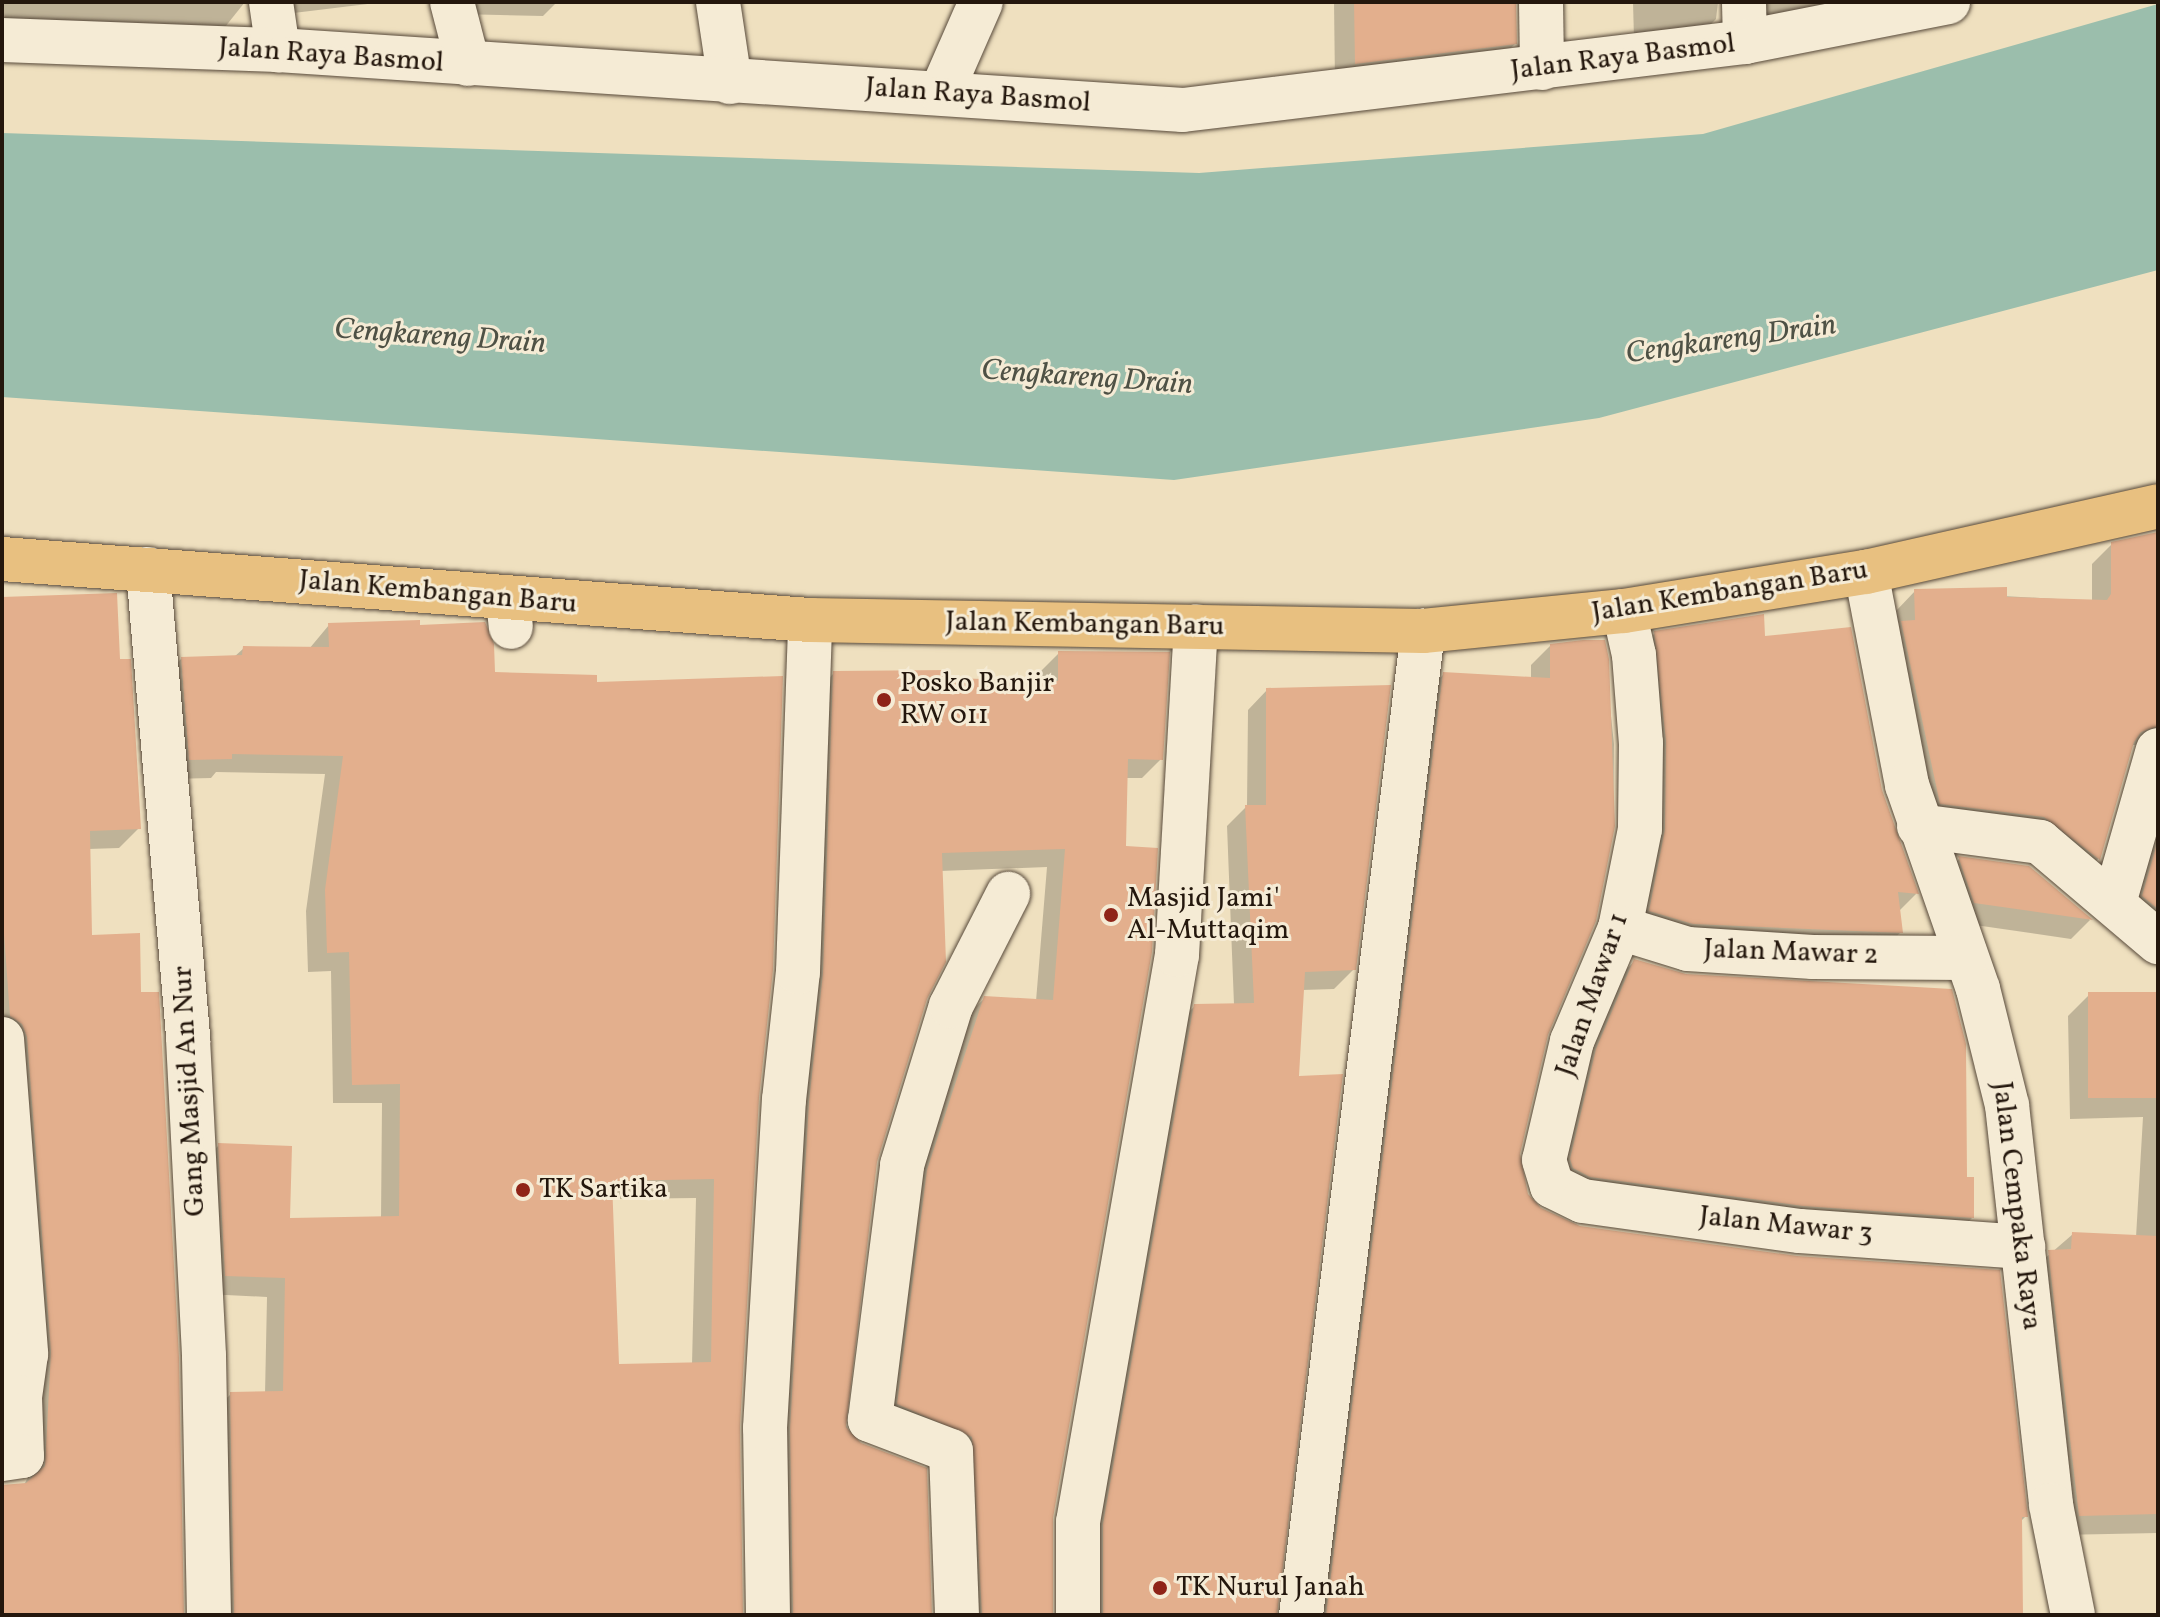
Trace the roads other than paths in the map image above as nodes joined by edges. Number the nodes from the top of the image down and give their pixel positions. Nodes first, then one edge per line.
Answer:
1 (271, 2) edge
2 (452, 2) edge
3 (718, 2) edge
4 (981, 2) edge
5 (1541, 2) edge
6 (1948, 2) edge
7 (1745, 22) edge
8 (2, 40) edge
9 (278, 50) junction
10 (468, 64) junction
11 (1542, 68) junction
12 (730, 82) junction
13 (941, 93) junction
14 (2158, 506) edge
15 (2, 559) edge
16 (148, 569) junction
17 (1866, 572) junction
18 (1624, 611) junction
19 (810, 620) junction
20 (1196, 627) junction
21 (1423, 631) junction
22 (2158, 750) edge
23 (1919, 826) junction
24 (1008, 894) dead end
25 (2114, 903) junction
26 (1620, 928) junction
27 (2158, 942) edge
28 (1965, 958) junction
29 (2, 1039) edge
30 (1552, 1186) joint
31 (2023, 1247) junction
32 (2, 1459) edge
33 (209, 1615) edge
34 (768, 1615) edge
35 (957, 1615) edge
36 (1078, 1615) edge
37 (1301, 1615) edge
38 (2073, 1615) edge

1 - 9 street
2 - 10 street
3 - 12 street
4 - 13 street
5 - 11 street
6 - 7 street, Jalan Raya Basmol
7 - 11 street, Jalan Raya Basmol
8 - 9 street, Jalan Raya Basmol
9 - 10 street, Jalan Raya Basmol
10 - 12 street, Jalan Raya Basmol
11 - 13 street, Jalan Raya Basmol
12 - 13 street, Jalan Raya Basmol
14 - 17 main road, Jalan Kembangan Baru
15 - 16 main road, Jalan Kembangan Baru
16 - 19 main road, Jalan Kembangan Baru
16 - 33 street, Gang Masjid An Nur
17 - 18 main road, Jalan Kembangan Baru
17 - 23 street, Jalan Cempaka Raya
18 - 21 main road, Jalan Kembangan Baru
18 - 26 street, Jalan Mawar 1
19 - 20 main road, Jalan Kembangan Baru
19 - 34 street
20 - 21 main road, Jalan Kembangan Baru
20 - 36 street
21 - 37 street
22 - 25 street
23 - 25 street
23 - 28 street, Jalan Cempaka Raya
24 - 35 street
25 - 27 street
26 - 28 street, Jalan Mawar 2
26 - 30 street, Jalan Mawar 1
28 - 31 street, Jalan Cempaka Raya
29 - 32 street
30 - 31 street, Jalan Mawar 3
31 - 38 street, Jalan Cempaka Raya

